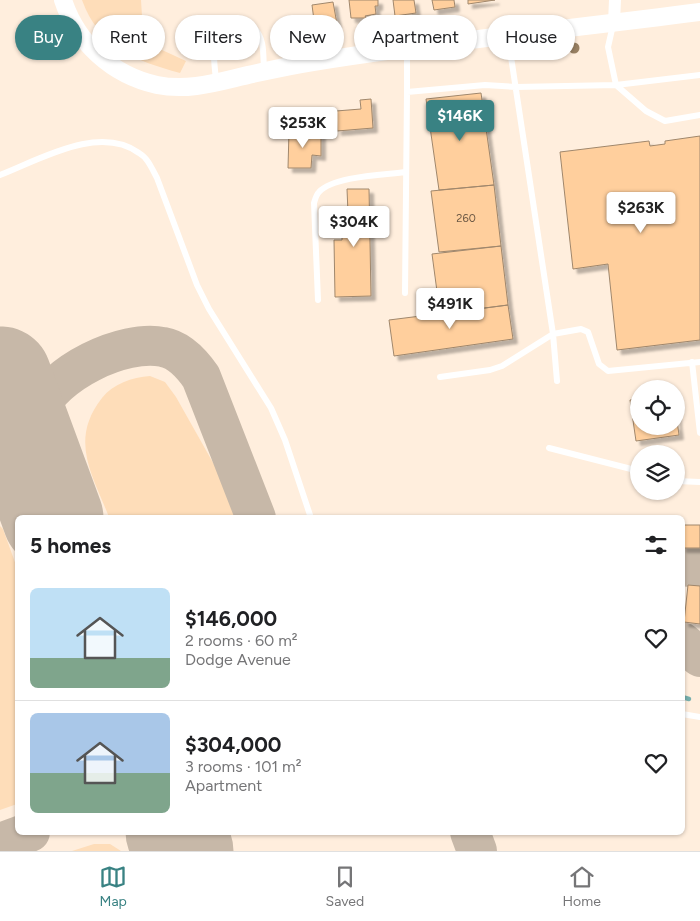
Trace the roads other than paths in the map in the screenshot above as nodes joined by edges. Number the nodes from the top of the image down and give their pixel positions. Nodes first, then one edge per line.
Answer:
1 (63, 0) edge
2 (615, 0) edge
3 (700, 12) edge
4 (614, 23) junction
5 (575, 28) edge
6 (354, 57) edge
7 (407, 60) edge
8 (512, 60) edge
9 (264, 71) junction
10 (700, 74) edge
11 (216, 83) junction
12 (616, 85) junction
13 (516, 87) junction
14 (407, 92) junction
15 (700, 115) edge
16 (406, 172) junction
17 (0, 175) edge
18 (405, 293) dead end
19 (318, 300) dead end
20 (553, 334) junction
21 (692, 362) junction
22 (700, 362) edge
23 (440, 376) dead end
24 (557, 380) dead end
25 (700, 433) edge
26 (549, 448) dead end
27 (630, 470) edge
28 (685, 481) edge
29 (700, 482) edge
30 (310, 515) edge
31 (685, 714) edge
32 (700, 717) edge

1 - 11 main road
2 - 4 street
3 - 4 main road
4 - 5 main road
4 - 12 lane
6 - 9 main road
7 - 14 lane
8 - 13 lane
9 - 11 main road
9 - 11 lane
10 - 12 lane
12 - 13 lane
12 - 15 lane
13 - 14 lane
13 - 20 lane
14 - 16 lane
16 - 18 lane
16 - 19 lane
17 - 30 lane
20 - 21 lane
20 - 23 lane
20 - 24 lane
21 - 22 lane
21 - 25 lane
26 - 27 lane
28 - 29 lane
31 - 32 lane

